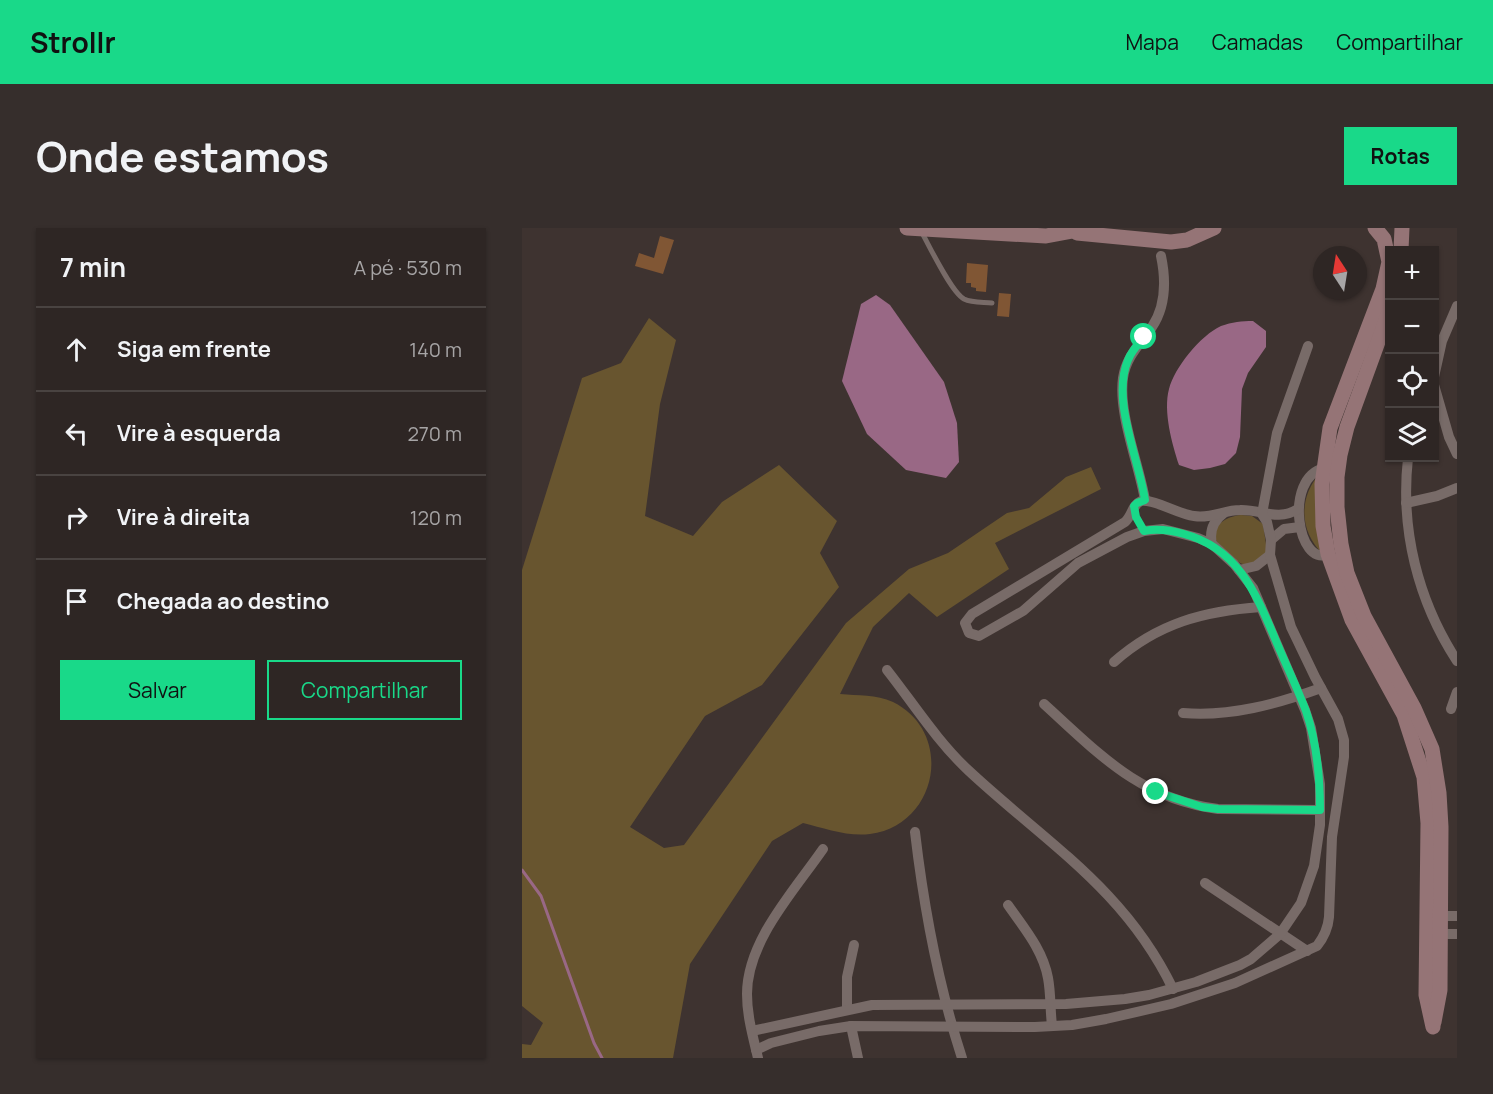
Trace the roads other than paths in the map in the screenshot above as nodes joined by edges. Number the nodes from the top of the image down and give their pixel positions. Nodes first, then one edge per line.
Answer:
1 (1089, 228) edge
2 (1214, 228) edge
3 (1375, 228) edge
4 (1402, 228) edge
5 (914, 229) edge
6 (943, 230) edge
7 (1071, 232) junction
8 (1159, 242) edge
9 (1401, 246) edge
10 (992, 303) dead end
11 (1457, 306) edge
12 (1385, 320) edge
13 (1308, 346) dead end
14 (1439, 354) edge
15 (1439, 402) edge
16 (1457, 454) edge
17 (1408, 462) edge
18 (1324, 468) junction
19 (1337, 477) junction
20 (1457, 488) edge
21 (1145, 500) junction
22 (1406, 503) junction
23 (1134, 506) junction
24 (1298, 509) junction
25 (1224, 513) junction
26 (1262, 514) junction
27 (1300, 527) junction
28 (1144, 531) junction
29 (1271, 540) junction
30 (1212, 544) junction
31 (1341, 544) junction
32 (1328, 554) junction
33 (1270, 555) junction
34 (1239, 570) junction
35 (1261, 607) junction
36 (1114, 662) dead end
37 (1457, 662) edge
38 (887, 670) dead end
39 (1321, 688) junction
40 (1457, 692) edge
41 (1298, 696) junction
42 (1044, 704) dead end
43 (1451, 709) dead end
44 (1183, 713) dead end
45 (1320, 810) junction
46 (915, 832) dead end
47 (823, 849) dead end
48 (1205, 883) dead end
49 (1008, 905) dead end
50 (1434, 916) junction
51 (1457, 916) edge
52 (1280, 933) junction
53 (1434, 934) junction
54 (1457, 934) edge
55 (854, 945) dead end
56 (1307, 951) junction
57 (1173, 989) junction
58 (1050, 1003) junction
59 (945, 1005) junction
60 (846, 1010) junction
61 (1052, 1025) junction
62 (852, 1026) junction
63 (952, 1028) junction
64 (752, 1031) junction
65 (757, 1054) edge
66 (858, 1058) edge
67 (962, 1058) edge

1 - 7 street
2 - 8 street
3 - 18 street
4 - 9 street
5 - 6 street
5 - 10 lane
6 - 7 street
7 - 8 street
8 - 21 street
11 - 14 street
12 - 19 street
13 - 26 street
15 - 16 street
17 - 22 street
18 - 19 street
18 - 24 street
18 - 32 street
19 - 31 street
20 - 22 street
21 - 23 street
21 - 25 street
22 - 37 street
23 - 28 street
23 - 28 street
24 - 26 street
24 - 27 street
25 - 26 street
25 - 30 street
26 - 29 street
27 - 29 street
27 - 32 street
28 - 30 street
29 - 33 street
30 - 34 street
31 - 32 street
31 - 50 street
32 - 50 street
33 - 34 street
33 - 39 street
34 - 35 street
35 - 36 street
35 - 41 street
38 - 57 street
39 - 41 street
39 - 56 street
40 - 43 street
41 - 44 street
41 - 45 street
42 - 45 street
45 - 52 street
46 - 59 street
47 - 64 street
48 - 52 street
49 - 58 street
50 - 51 street
50 - 53 street
52 - 56 street
52 - 57 street
53 - 53 street
53 - 54 street
55 - 60 street
56 - 61 street
57 - 58 street
58 - 59 street
58 - 61 street
59 - 60 street
59 - 63 street
60 - 64 street
61 - 63 street
62 - 63 street
62 - 65 street
62 - 66 street
63 - 67 street
64 - 65 street

